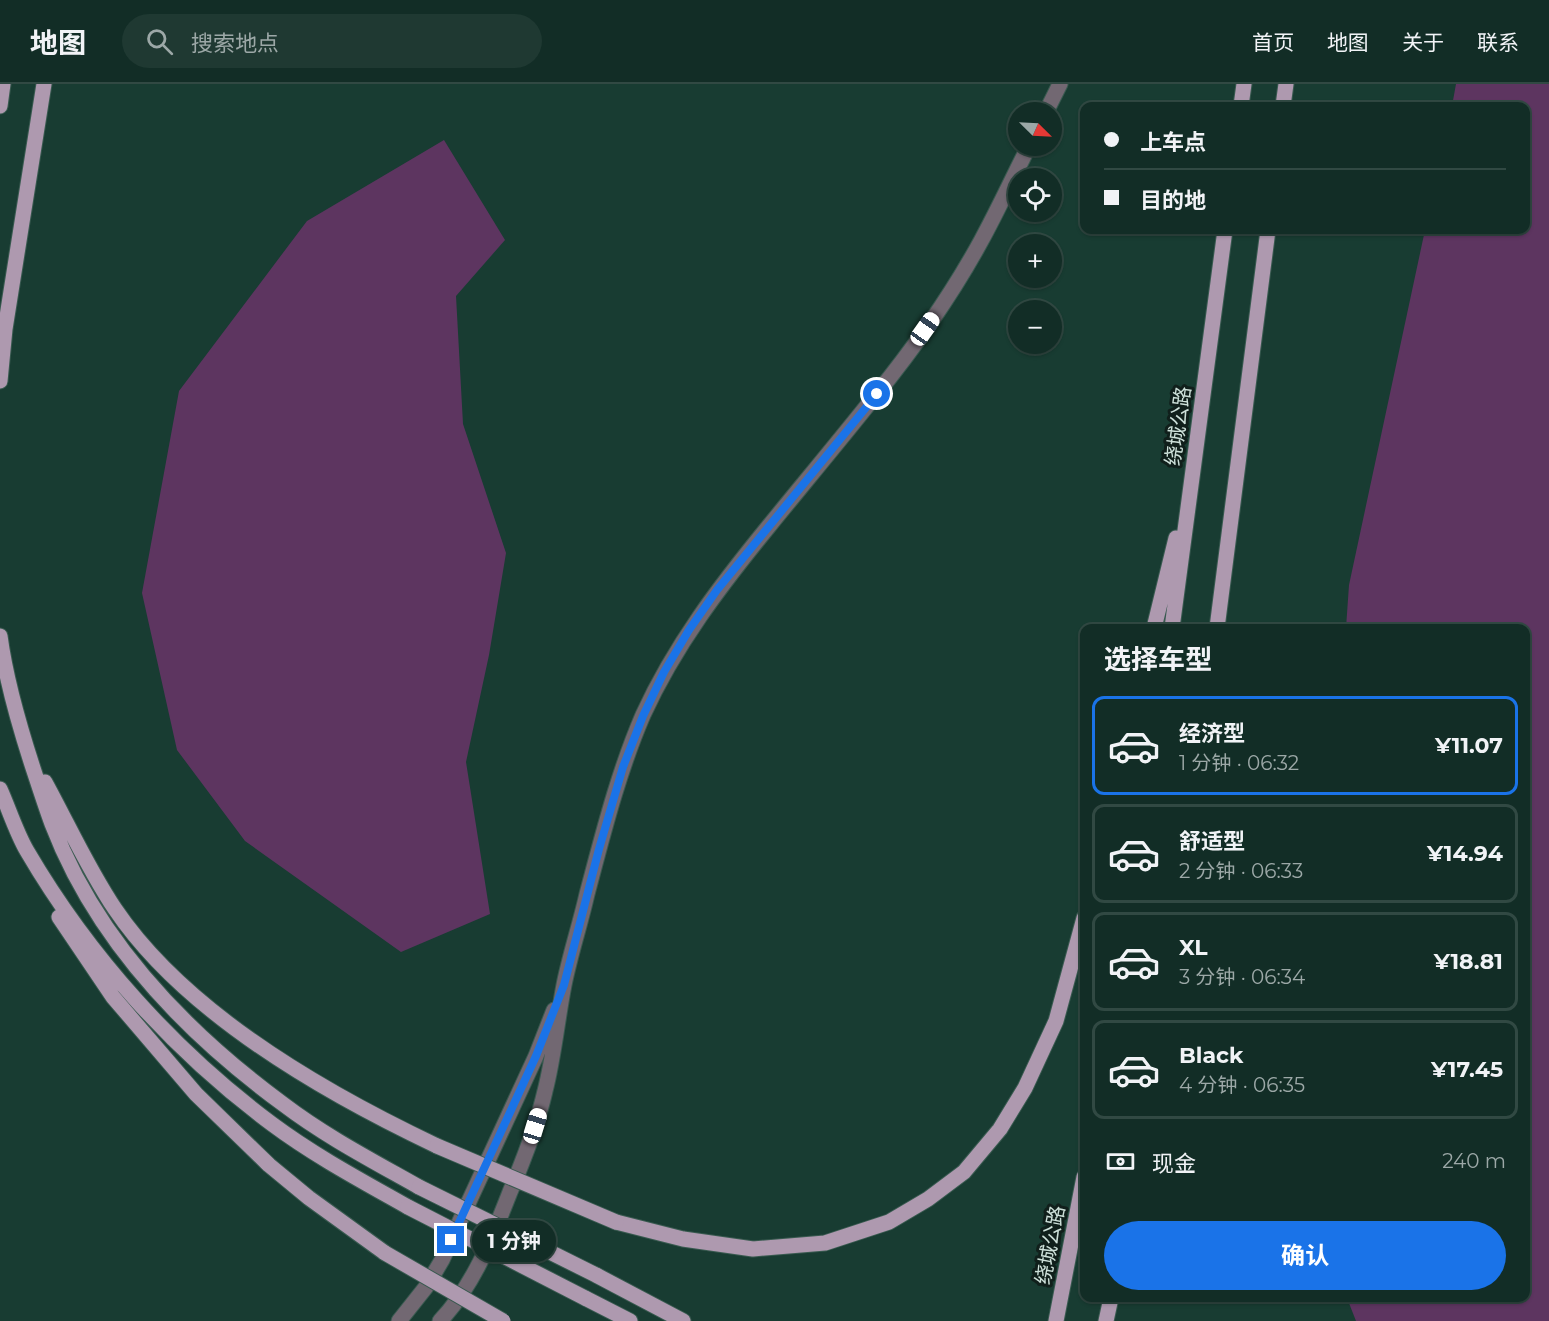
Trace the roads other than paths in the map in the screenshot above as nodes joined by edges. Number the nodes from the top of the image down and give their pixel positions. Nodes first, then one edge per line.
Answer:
1 (3, 84) edge
2 (44, 84) edge
3 (1060, 84) edge
4 (1244, 84) edge
5 (1286, 84) edge
6 (1051, 102) edge
7 (1242, 102) edge
8 (1284, 102) edge
9 (0, 106) edge
10 (1024, 156) edge
11 (1224, 234) edge
12 (1267, 234) edge
13 (0, 381) edge
14 (1196, 453) junction
15 (1155, 624) edge
16 (1173, 624) edge
17 (1218, 624) edge
18 (0, 636) edge
19 (25, 742) junction
20 (0, 789) edge
21 (26, 849) junction
22 (1080, 933) edge
23 (564, 985) junction
24 (1080, 1198) edge
25 (1110, 1302) edge
26 (399, 1321) edge
27 (440, 1321) edge
28 (502, 1321) edge
29 (630, 1321) edge
30 (683, 1321) edge
31 (1056, 1321) edge
32 (1106, 1321) edge

1 - 9 main road
2 - 13 main road
3 - 6 street
4 - 7 main road
5 - 8 main road
10 - 23 street
11 - 14 main road, 绕城公路
12 - 17 main road
14 - 15 main road
14 - 16 main road, 绕城公路
18 - 19 main road
19 - 22 main road, bridge
19 - 30 main road, bridge
20 - 21 main road
21 - 28 main road, bridge
21 - 29 main road, bridge
23 - 26 street
23 - 27 street
24 - 31 main road, 绕城公路
25 - 32 main road

